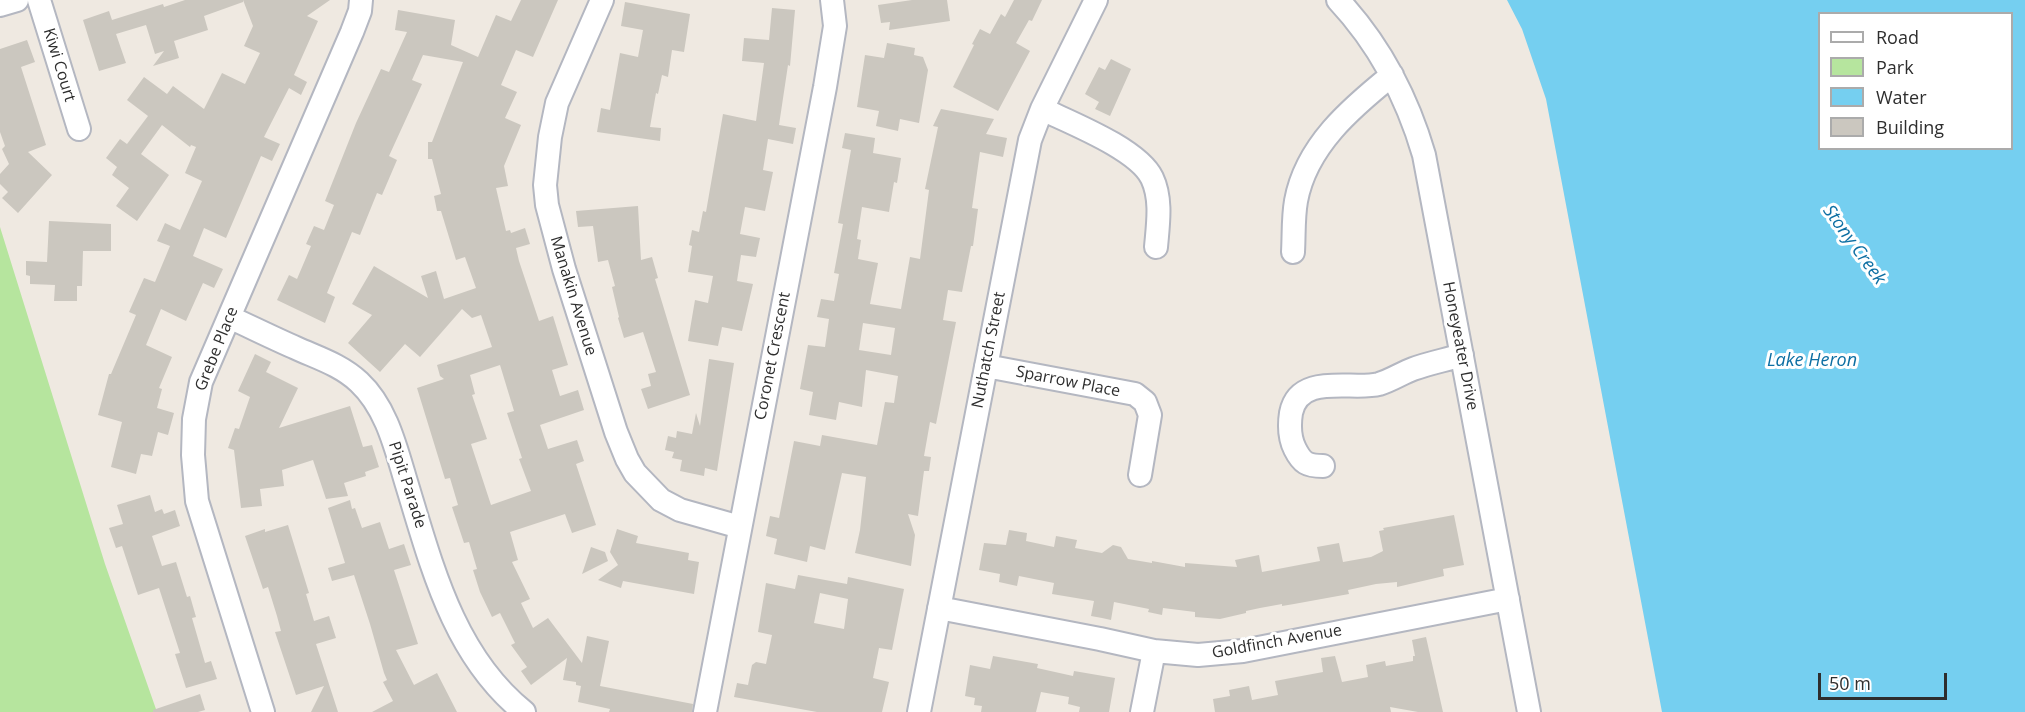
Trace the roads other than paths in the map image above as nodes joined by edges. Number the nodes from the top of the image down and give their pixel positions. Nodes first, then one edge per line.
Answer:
1 (17, 0) edge
2 (39, 0) edge
3 (361, 0) edge
4 (602, 0) edge
5 (832, 0) edge
6 (1096, 0) edge
7 (1338, 0) edge
8 (0, 5) edge
9 (1392, 75) junction
10 (1042, 108) junction
11 (79, 129) dead end
12 (1156, 247) dead end
13 (1293, 252) dead end
14 (229, 317) junction
15 (1462, 355) junction
16 (986, 366) junction
17 (1323, 466) dead end
18 (1140, 475) dead end
19 (740, 527) junction
20 (1508, 599) junction
21 (939, 608) junction
22 (1154, 651) junction
23 (263, 712) edge
24 (524, 712) edge
25 (705, 712) edge
26 (919, 712) edge
27 (1142, 712) edge
28 (1529, 712) edge

1 - 8 street
2 - 11 street, Kiwi Court
3 - 14 street, Grebe Place
4 - 19 street, Manakin Avenue
5 - 19 street, Coronet Crescent
6 - 10 street, Nuthatch Street
7 - 9 street, Honeyeater Drive
9 - 13 street
9 - 15 street, Honeyeater Drive
10 - 12 street
10 - 16 street, Nuthatch Street
14 - 23 street, Grebe Place
14 - 24 street, Pipit Parade
15 - 17 street
15 - 20 street, Honeyeater Drive
16 - 18 street, Sparrow Place
16 - 21 street, Nuthatch Street
19 - 25 street, Coronet Crescent
20 - 22 street, Goldfinch Avenue
20 - 28 street, Honeyeater Drive
21 - 22 street, Goldfinch Avenue
21 - 26 street, Nuthatch Street
22 - 27 street

